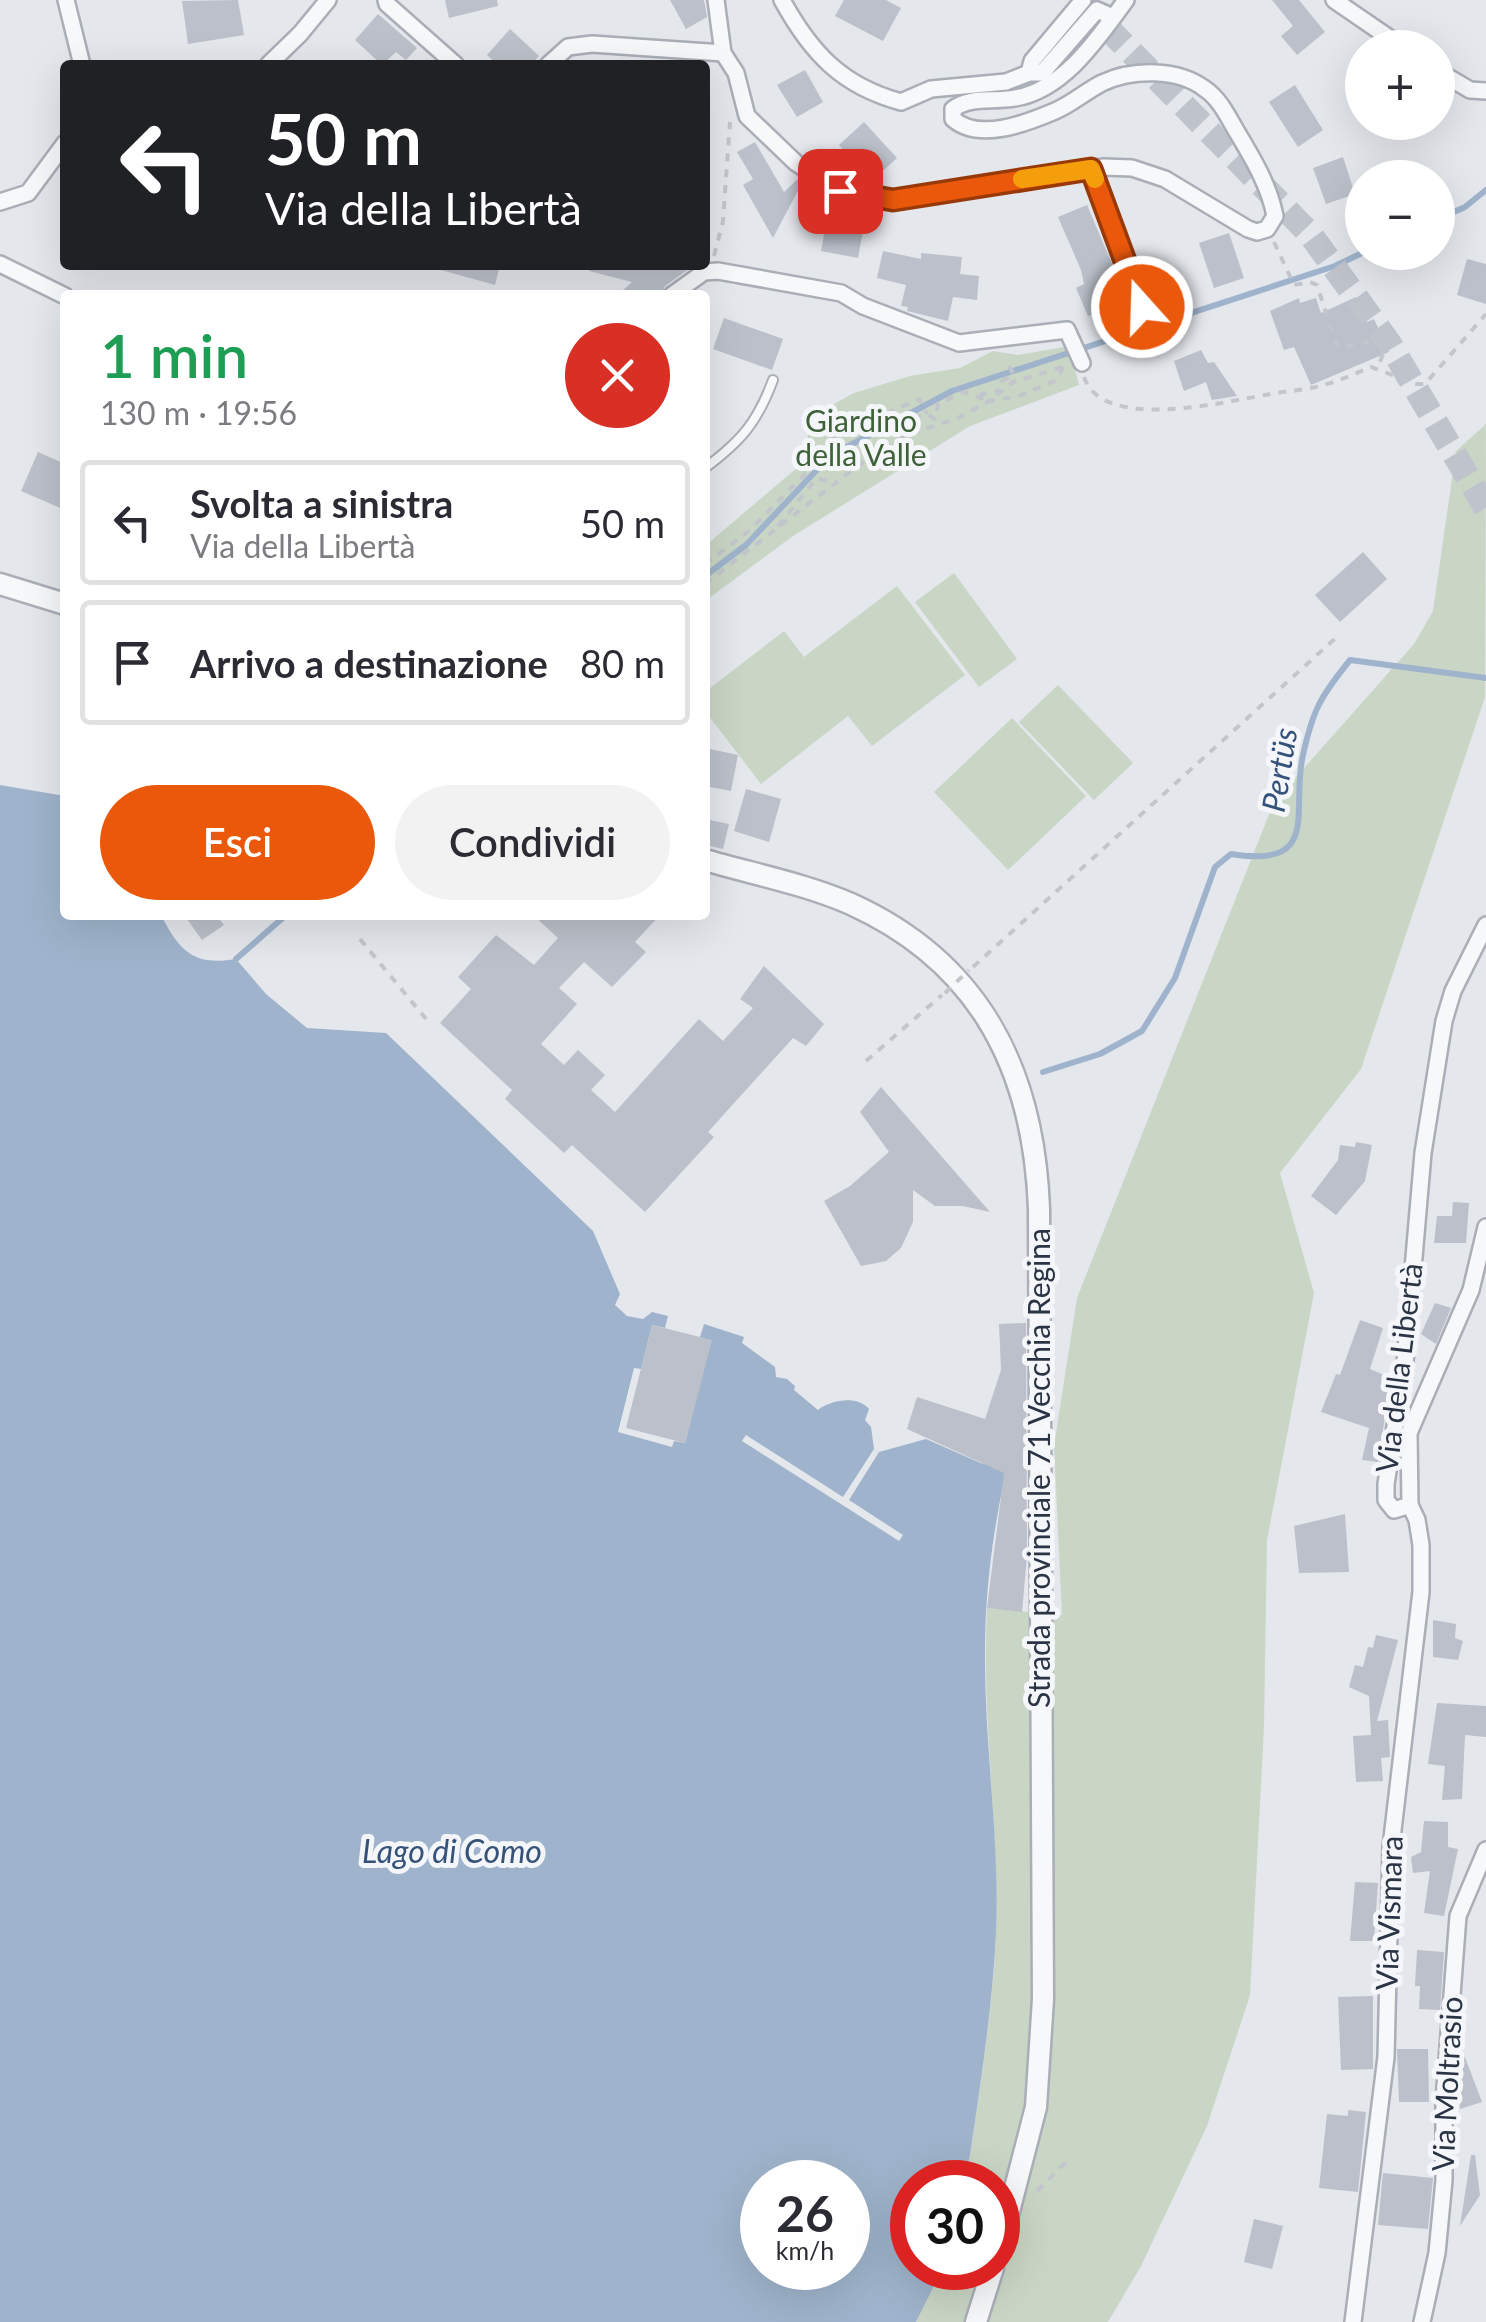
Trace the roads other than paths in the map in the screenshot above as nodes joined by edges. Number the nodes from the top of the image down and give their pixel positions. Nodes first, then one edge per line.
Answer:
1 (66, 0) edge
2 (328, 0) edge
3 (386, 0) edge
4 (716, 0) edge
5 (782, 0) edge
6 (1083, 0) edge
7 (1126, 0) edge
8 (1334, 0) edge
9 (1113, 17) junction
10 (1378, 30) edge
11 (722, 53) junction
12 (81, 60) edge
13 (273, 60) edge
14 (451, 60) edge
15 (554, 60) edge
16 (1029, 73) junction
17 (1455, 82) edge
18 (1486, 92) edge
19 (60, 150) edge
20 (1091, 169) junction
21 (0, 202) edge
22 (0, 264) edge
23 (680, 290) edge
24 (60, 294) edge
25 (1142, 307) dead end
26 (1076, 364) road end
27 (773, 380) dead end
28 (710, 464) edge
29 (0, 584) edge
30 (60, 602) edge
31 (710, 862) edge
32 (1486, 925) edge
33 (1486, 1227) edge
34 (1410, 1505) junction
35 (1486, 1850) edge
36 (1020, 2169) edge
37 (986, 2290) edge
38 (976, 2322) edge
39 (1353, 2322) edge
40 (1422, 2322) edge

1 - 12 street
2 - 13 street
3 - 14 street
4 - 11 street
5 - 16 street
6 - 16 street
7 - 9 street
8 - 10 street
9 - 16 street
9 - 20 street
11 - 15 street
11 - 20 street
17 - 18 street
19 - 21 street
20 - 25 street
22 - 24 street
23 - 26 street
27 - 28 lane
29 - 30 street
31 - 36 street, Strada provinciale 71 Vecchia Regina
32 - 34 street, Via della Libertà
33 - 34 street, Via della Libertà
34 - 39 street, Via Vismara
35 - 40 street, Via Moltrasio
37 - 38 street

